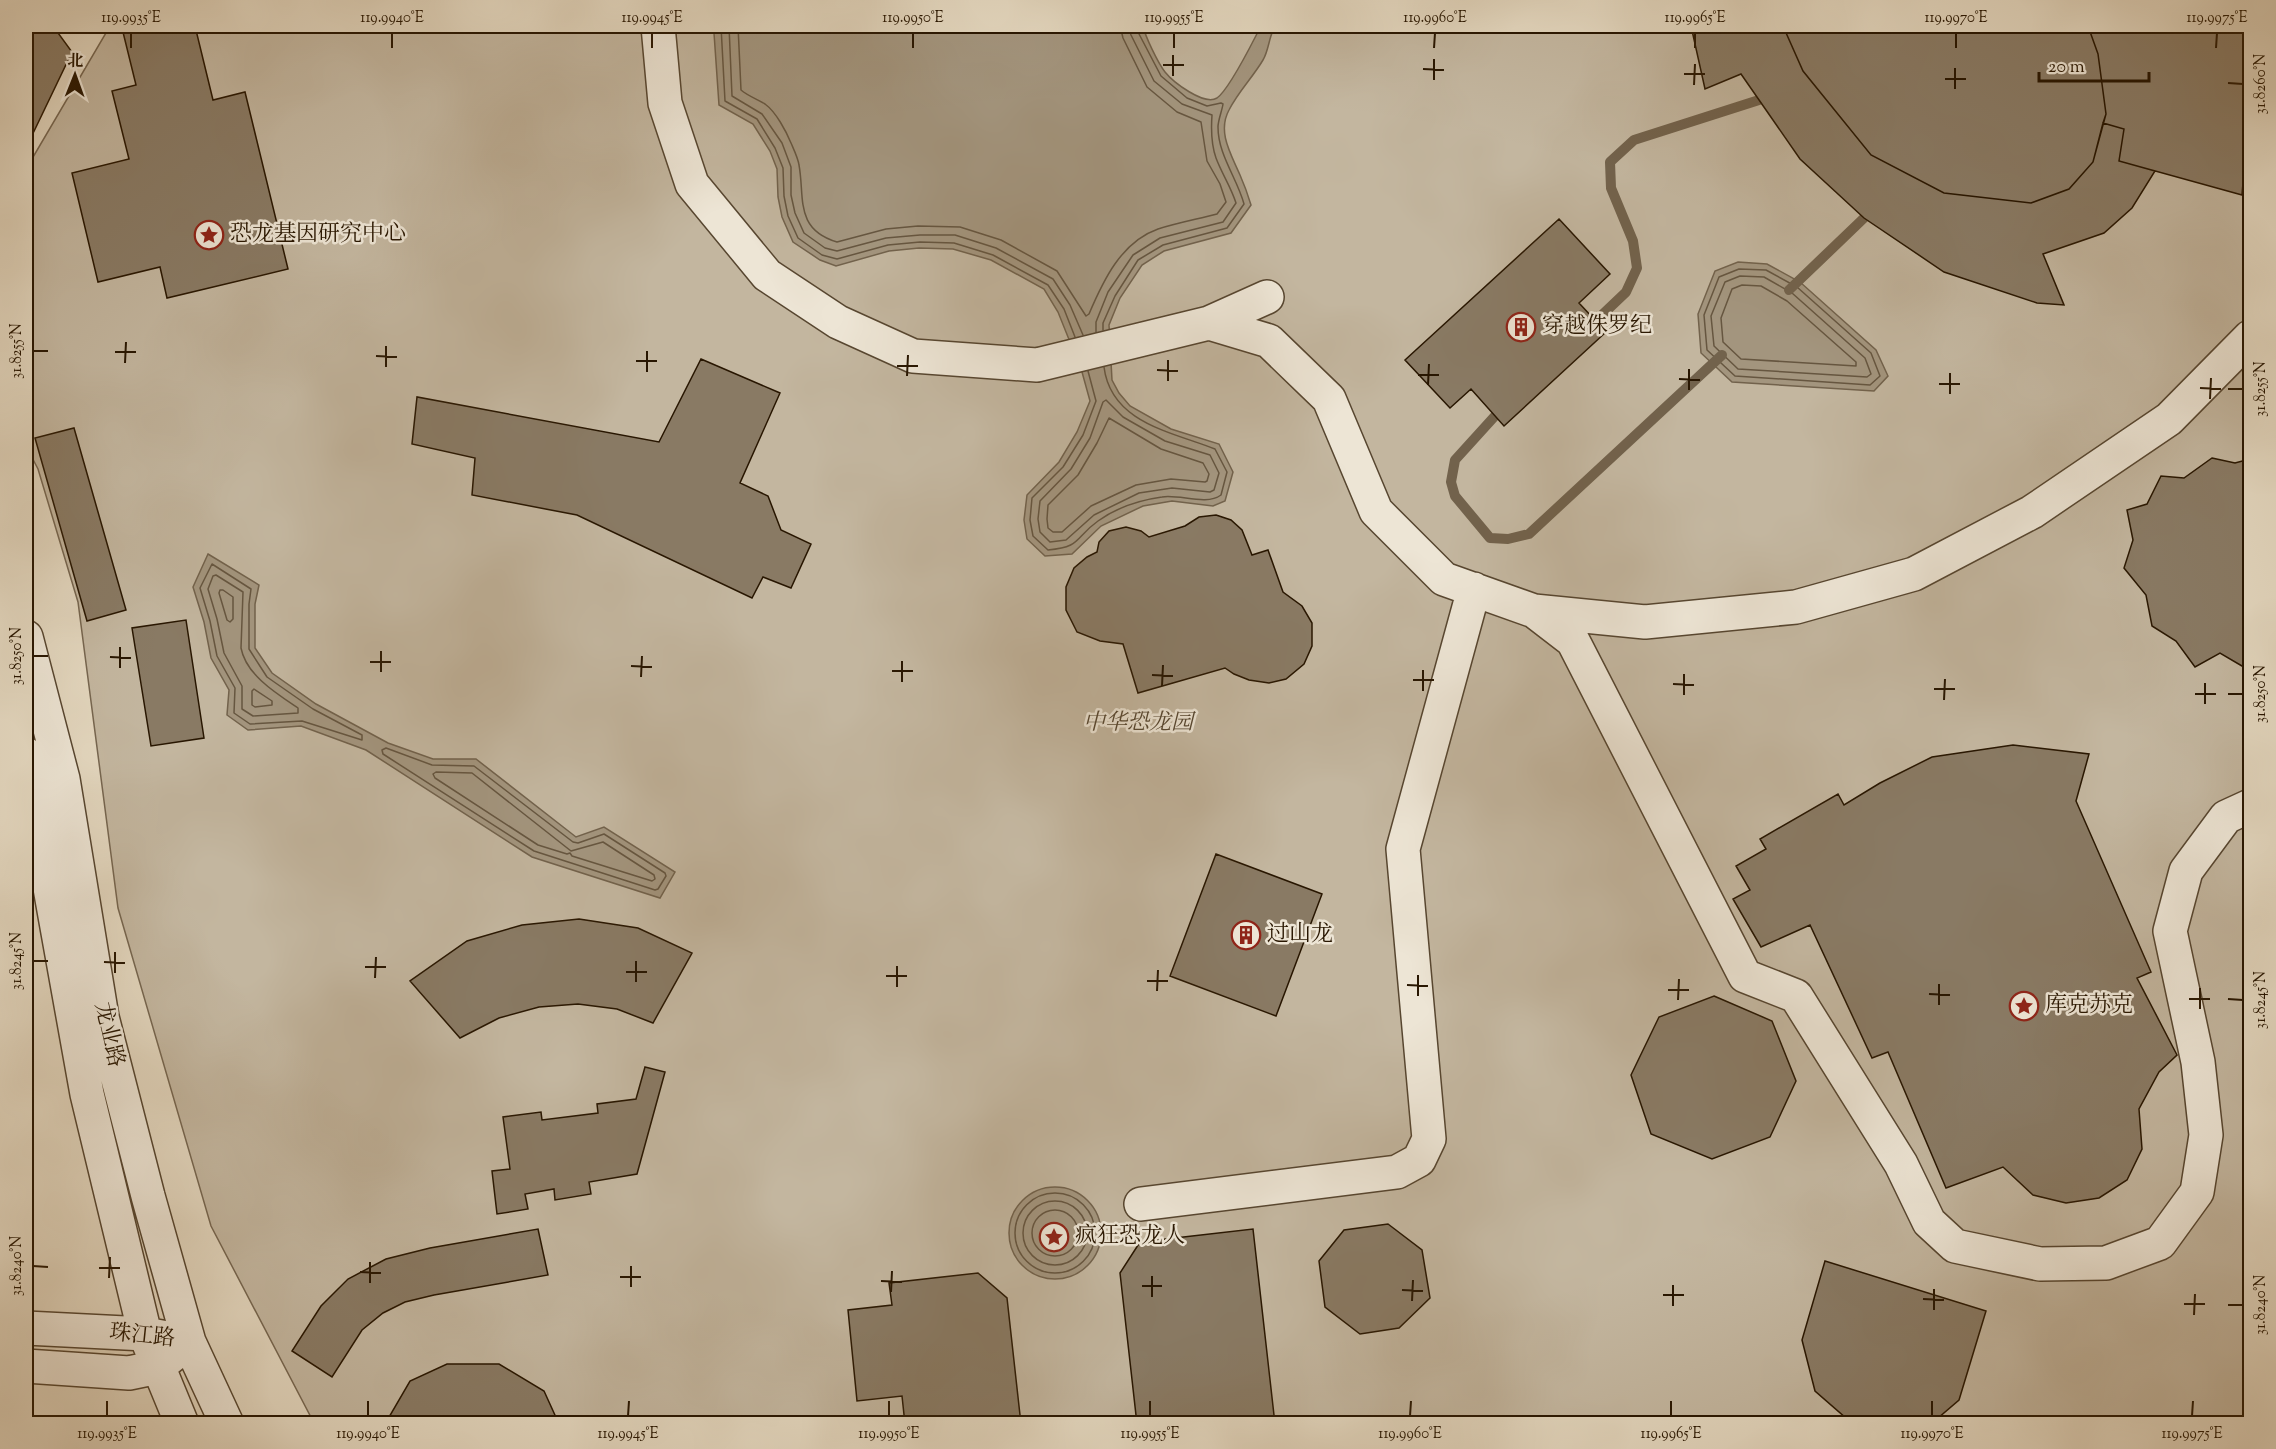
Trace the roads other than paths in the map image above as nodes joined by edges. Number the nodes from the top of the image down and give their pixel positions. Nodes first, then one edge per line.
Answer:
1 (658, 26) edge
2 (1267, 297) dead end
3 (1209, 323) junction
4 (2250, 337) edge
5 (1474, 589) junction
6 (1534, 611) junction
7 (26, 637) edge
8 (26, 754) edge
9 (2250, 806) edge
10 (1142, 1204) dead end
11 (28, 1328) edge
12 (145, 1334) junction
13 (189, 1342) junction
14 (31, 1367) edge
15 (158, 1367) junction
16 (182, 1424) edge
17 (226, 1424) edge

1 - 3 street
2 - 3 street
3 - 5 street
4 - 6 street
5 - 6 street
5 - 10 street
6 - 9 street
7 - 13 street, 龙业路
8 - 12 street, 龙业路
11 - 12 street, 珠江路
12 - 13 street, 珠江路
12 - 15 street, 龙业路
13 - 15 street, 珠江路
13 - 17 street, 龙业路
14 - 15 street, 珠江路
15 - 16 street, 龙业路

